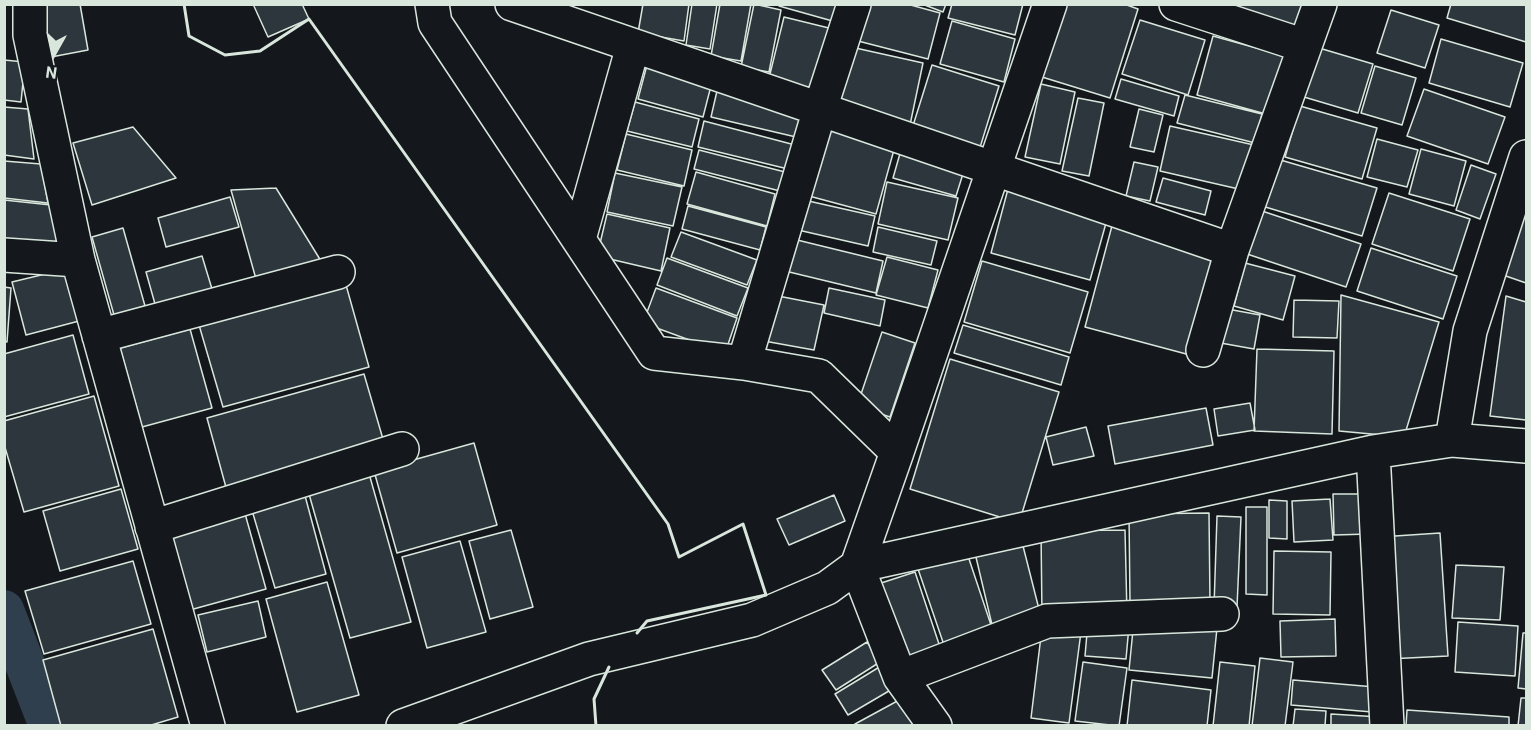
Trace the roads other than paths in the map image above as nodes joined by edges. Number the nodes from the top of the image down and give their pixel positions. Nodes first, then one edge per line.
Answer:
1 (432, 4) edge
2 (512, 4) edge
3 (854, 4) edge
4 (1050, 4) edge
5 (1176, 4) edge
6 (1320, 4) edge
7 (550, 11) edge
8 (22, 24) edge
9 (633, 46) junction
10 (1305, 46) junction
11 (820, 109) junction
12 (1527, 157) edge
13 (994, 169) junction
14 (579, 239) junction
15 (1232, 250) junction
16 (4, 255) edge
17 (78, 260) junction
18 (338, 272) dead end
19 (99, 336) junction
20 (1203, 350) dead end
21 (744, 363) junction
22 (1452, 440) junction
23 (1527, 446) edge
24 (402, 449) dead end
25 (897, 452) junction
26 (1374, 452) junction
27 (152, 527) junction
28 (857, 566) junction
29 (1222, 614) dead end
30 (900, 677) junction
31 (208, 726) edge
32 (403, 726) edge
33 (935, 726) edge
34 (1387, 726) edge

1 - 14 street
2 - 7 street
3 - 11 street
4 - 13 street
5 - 10 street
6 - 10 street
7 - 9 street
8 - 17 street
9 - 11 street
9 - 14 street
10 - 15 street
11 - 13 street
11 - 21 street
12 - 22 street
13 - 15 street
13 - 25 street
14 - 21 street
15 - 20 street
16 - 17 street
17 - 19 street
18 - 19 street
19 - 27 street
21 - 25 street
22 - 23 street
22 - 26 street
24 - 27 street
25 - 28 street
26 - 28 street
26 - 34 street
27 - 31 street
28 - 30 street
28 - 32 street
29 - 30 street
30 - 33 street

